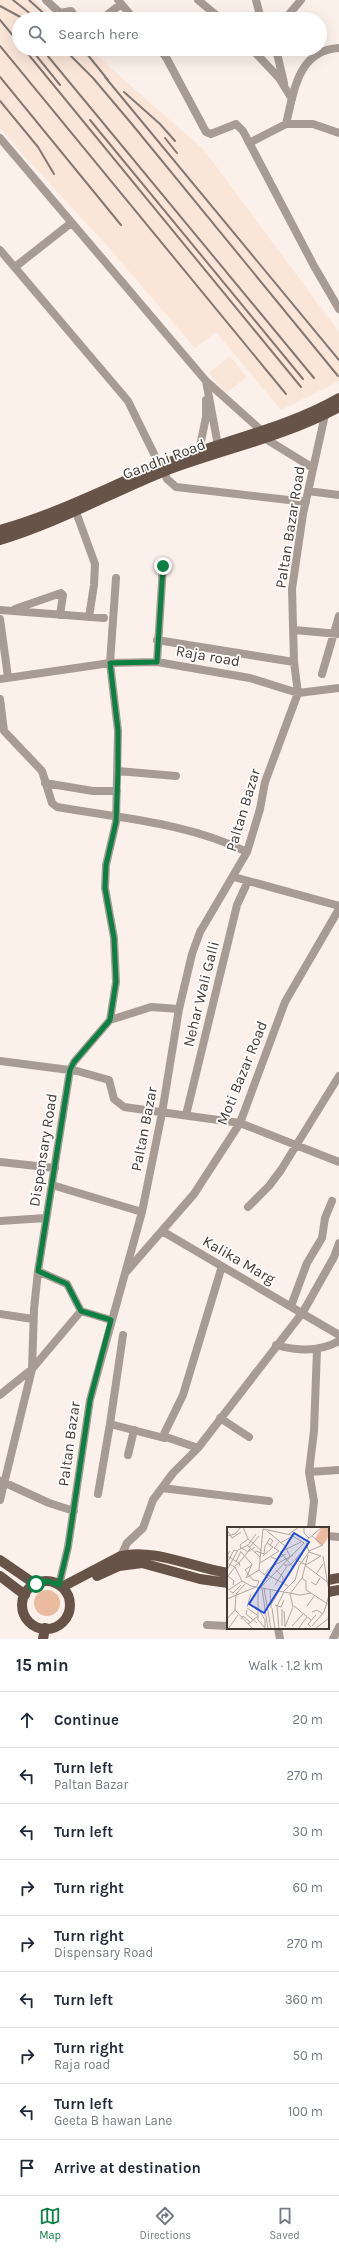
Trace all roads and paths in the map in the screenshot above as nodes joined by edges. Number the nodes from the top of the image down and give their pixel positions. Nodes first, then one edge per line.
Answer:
1 (46, 0) edge
2 (198, 0) edge
3 (256, 0) edge
4 (301, 0) edge
5 (120, 2) edge
6 (59, 12) edge
7 (109, 12) edge
8 (128, 12) edge
9 (213, 12) edge
10 (259, 12) edge
11 (291, 12) edge
12 (339, 48) edge
13 (327, 51) edge
14 (165, 56) edge
15 (258, 56) edge
16 (278, 56) edge
17 (314, 56) edge
18 (284, 85) junction
19 (292, 98) junction
20 (286, 124) junction
21 (339, 133) edge
22 (0, 138) edge
23 (249, 143) junction
24 (70, 223) junction
25 (0, 250) edge
26 (15, 267) junction
27 (339, 309) edge
28 (206, 381) junction
29 (339, 398) edge
30 (339, 407) edge
31 (325, 415) junction
32 (264, 435) junction
33 (219, 449) junction
34 (199, 452) junction
35 (312, 468) junction
36 (162, 469) junction
37 (308, 491) junction
38 (339, 495) edge
39 (306, 502) junction
40 (76, 512) junction
41 (0, 530) edge
42 (0, 540) edge
43 (163, 566) dead end
44 (116, 578) dead end
45 (0, 610) edge
46 (11, 611) junction
47 (60, 615) junction
48 (339, 616) edge
49 (89, 617) junction
50 (104, 618) dead end
51 (0, 620) edge
52 (294, 630) junction
53 (337, 634) edge
54 (157, 640) junction
55 (157, 662) junction
56 (294, 662) junction
57 (110, 663) junction
58 (322, 674) dead end
59 (4, 678) edge
60 (339, 688) edge
61 (298, 693) junction
62 (0, 699) edge
63 (118, 771) junction
64 (176, 776) dead end
65 (45, 783) junction
66 (117, 791) junction
67 (116, 818) junction
68 (247, 852) junction
69 (234, 877) junction
70 (248, 881) junction
71 (339, 907) edge
72 (179, 1009) junction
73 (110, 1020) junction
74 (0, 1061) edge
75 (70, 1070) junction
76 (339, 1076) edge
77 (162, 1113) junction
78 (186, 1115) junction
79 (240, 1123) junction
80 (295, 1145) junction
81 (0, 1162) edge
82 (339, 1162) edge
83 (55, 1168) junction
84 (52, 1185) junction
85 (332, 1201) dead end
86 (248, 1207) dead end
87 (142, 1212) junction
88 (46, 1218) junction
89 (0, 1221) edge
90 (162, 1231) junction
91 (339, 1243) edge
92 (222, 1266) junction
93 (38, 1271) junction
94 (125, 1274) junction
95 (291, 1306) junction
96 (81, 1311) junction
97 (303, 1312) junction
98 (0, 1314) edge
99 (34, 1319) junction
100 (111, 1320) junction
101 (123, 1335) dead end
102 (339, 1335) edge
103 (339, 1341) edge
104 (276, 1345) junction
105 (317, 1349) junction
106 (32, 1369) junction
107 (0, 1394) edge
108 (220, 1418) junction
109 (110, 1424) junction
110 (134, 1430) junction
111 (249, 1437) dead end
112 (164, 1438) junction
113 (198, 1448) junction
114 (128, 1455) dead end
115 (339, 1470) edge
116 (309, 1472) junction
117 (2, 1482) edge
118 (162, 1488) junction
119 (98, 1494) dead end
120 (0, 1500) edge
121 (269, 1501) dead end
122 (74, 1511) junction
123 (310, 1527) edge
124 (329, 1536) edge
125 (339, 1537) edge
126 (121, 1556) junction
127 (0, 1560) edge
128 (227, 1574) edge
129 (0, 1576) edge
130 (339, 1578) edge
131 (329, 1580) edge
132 (227, 1583) edge
133 (36, 1584) junction
134 (62, 1588) junction
135 (339, 1590) edge
136 (329, 1592) edge
137 (24, 1595) junction
138 (206, 1624) dead end
139 (227, 1626) edge
140 (339, 1627) edge
141 (45, 1628) junction
142 (278, 1629) edge
143 (43, 1639) edge
144 (280, 1639) edge
145 (333, 1639) edge

1 - 6 street
2 - 9 street
3 - 10 street
4 - 11 street
5 - 7 street
5 - 8 street
12 - 13 street
14 - 23 street
15 - 18 street
16 - 18 street
17 - 19 street
18 - 19 street
19 - 20 street
20 - 21 street
20 - 23 street
22 - 24 street
23 - 27 street
24 - 26 street
24 - 28 street
25 - 26 street
26 - 36 street
28 - 32 street
28 - 33 street
28 - 34 street
29 - 32 main road, Gandhi Road
30 - 31 main road, Gandhi Road
31 - 32 main road, Gandhi Road
31 - 35 street, Paltan Bazar Road
32 - 33 main road, Gandhi Road
32 - 35 street
33 - 34 main road, Gandhi Road
33 - 36 main road, Gandhi Road
34 - 36 main road, Gandhi Road
35 - 37 street, Paltan Bazar Road
36 - 39 street
36 - 40 main road, Gandhi Road
36 - 41 main road, Gandhi Road
37 - 38 street
37 - 39 street, Paltan Bazar Road
39 - 52 street, Paltan Bazar Road
40 - 42 main road, Gandhi Road
40 - 49 street
43 - 54 street
44 - 57 street
45 - 46 street
46 - 47 street
46 - 47 street
47 - 49 street
48 - 53 street
49 - 50 street
51 - 59 street
52 - 53 street
52 - 56 street, Paltan Bazar Road
53 - 58 street
54 - 55 street
54 - 56 street
55 - 57 street, Raja road
55 - 61 street, Raja road
56 - 61 street, Paltan Bazar Road
57 - 59 street, Raja road
57 - 63 street
60 - 61 street, Raja road
61 - 68 street, Paltan Bazar
62 - 65 street
63 - 64 street
63 - 66 street
65 - 66 street
65 - 67 street
66 - 67 street
67 - 68 street
67 - 73 street
68 - 69 street, Paltan Bazar
69 - 70 street
69 - 72 street, Paltan Bazar
70 - 71 street
70 - 78 street, Nehar Wali Galli
71 - 79 street, Moti Bazar Road
72 - 73 street
72 - 77 street, Paltan Bazar
73 - 75 street, Dispensary Road
74 - 75 street
75 - 77 street
75 - 83 street, Dispensary Road
76 - 80 street
77 - 78 street
77 - 87 street, Paltan Bazar
78 - 79 street
79 - 80 street
79 - 90 street, Moti Bazar Road
80 - 82 street
80 - 86 street
81 - 83 street
83 - 84 street, Dispensary Road
84 - 87 street
84 - 88 street, Dispensary Road
85 - 95 street
87 - 94 street, Paltan Bazar
88 - 89 street
88 - 93 street, Dispensary Road
90 - 92 street, Kalika Marg
90 - 94 street, Moti Bazar Road
91 - 97 street
92 - 95 street, Kalika Marg
92 - 112 street
93 - 96 street
93 - 99 street, Dispensary Road
94 - 100 street, Paltan Bazar
95 - 97 street, Kalika Marg
96 - 100 street
96 - 106 street
97 - 102 street, Kalika Marg
97 - 104 street
98 - 99 street
99 - 106 street, Dispensary Road
100 - 122 street, Paltan Bazar
101 - 109 street
103 - 105 street
104 - 105 street
104 - 108 street
105 - 116 street
106 - 107 street
106 - 117 street, Dispensary Road
108 - 111 street
108 - 113 street
109 - 110 street
109 - 119 street
110 - 112 street
110 - 114 street
112 - 113 street
113 - 118 street
115 - 116 street
116 - 123 street
117 - 120 street, Dispensary Road
117 - 122 street
118 - 121 street
118 - 126 street
122 - 134 street, Paltan Bazar
124 - 125 street
126 - 128 main road
126 - 134 main road
127 - 133 main road
129 - 137 main road
130 - 131 main road
132 - 134 main road
133 - 134 main road
133 - 137 main road
134 - 141 main road
135 - 136 main road
137 - 141 main road
138 - 139 street
140 - 145 street
141 - 143 main road
142 - 144 street

